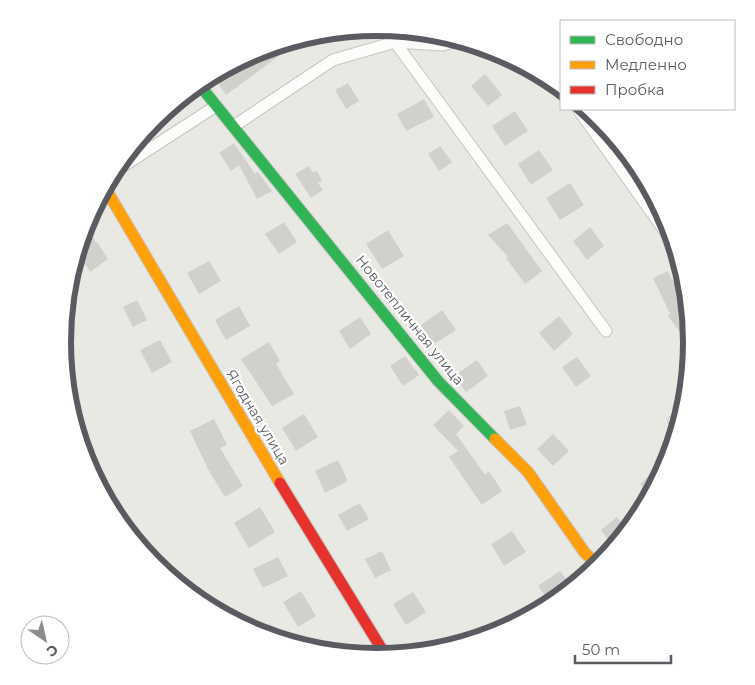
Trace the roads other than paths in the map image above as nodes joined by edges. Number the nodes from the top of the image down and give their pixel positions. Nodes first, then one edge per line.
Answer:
1 (395, 42) junction
2 (446, 44) edge
3 (204, 90) edge
4 (216, 106) junction
5 (582, 115) edge
6 (234, 126) junction
7 (131, 161) edge
8 (109, 195) edge
9 (659, 223) edge
10 (606, 331) dead end
11 (593, 560) edge
12 (382, 649) edge

1 - 2 street
1 - 6 street
1 - 10 street
3 - 4 street, Новотепличная улица
4 - 6 street, Новотепличная улица
4 - 7 street
5 - 9 street
6 - 11 street, Новотепличная улица
8 - 12 street, Ягодная улица

